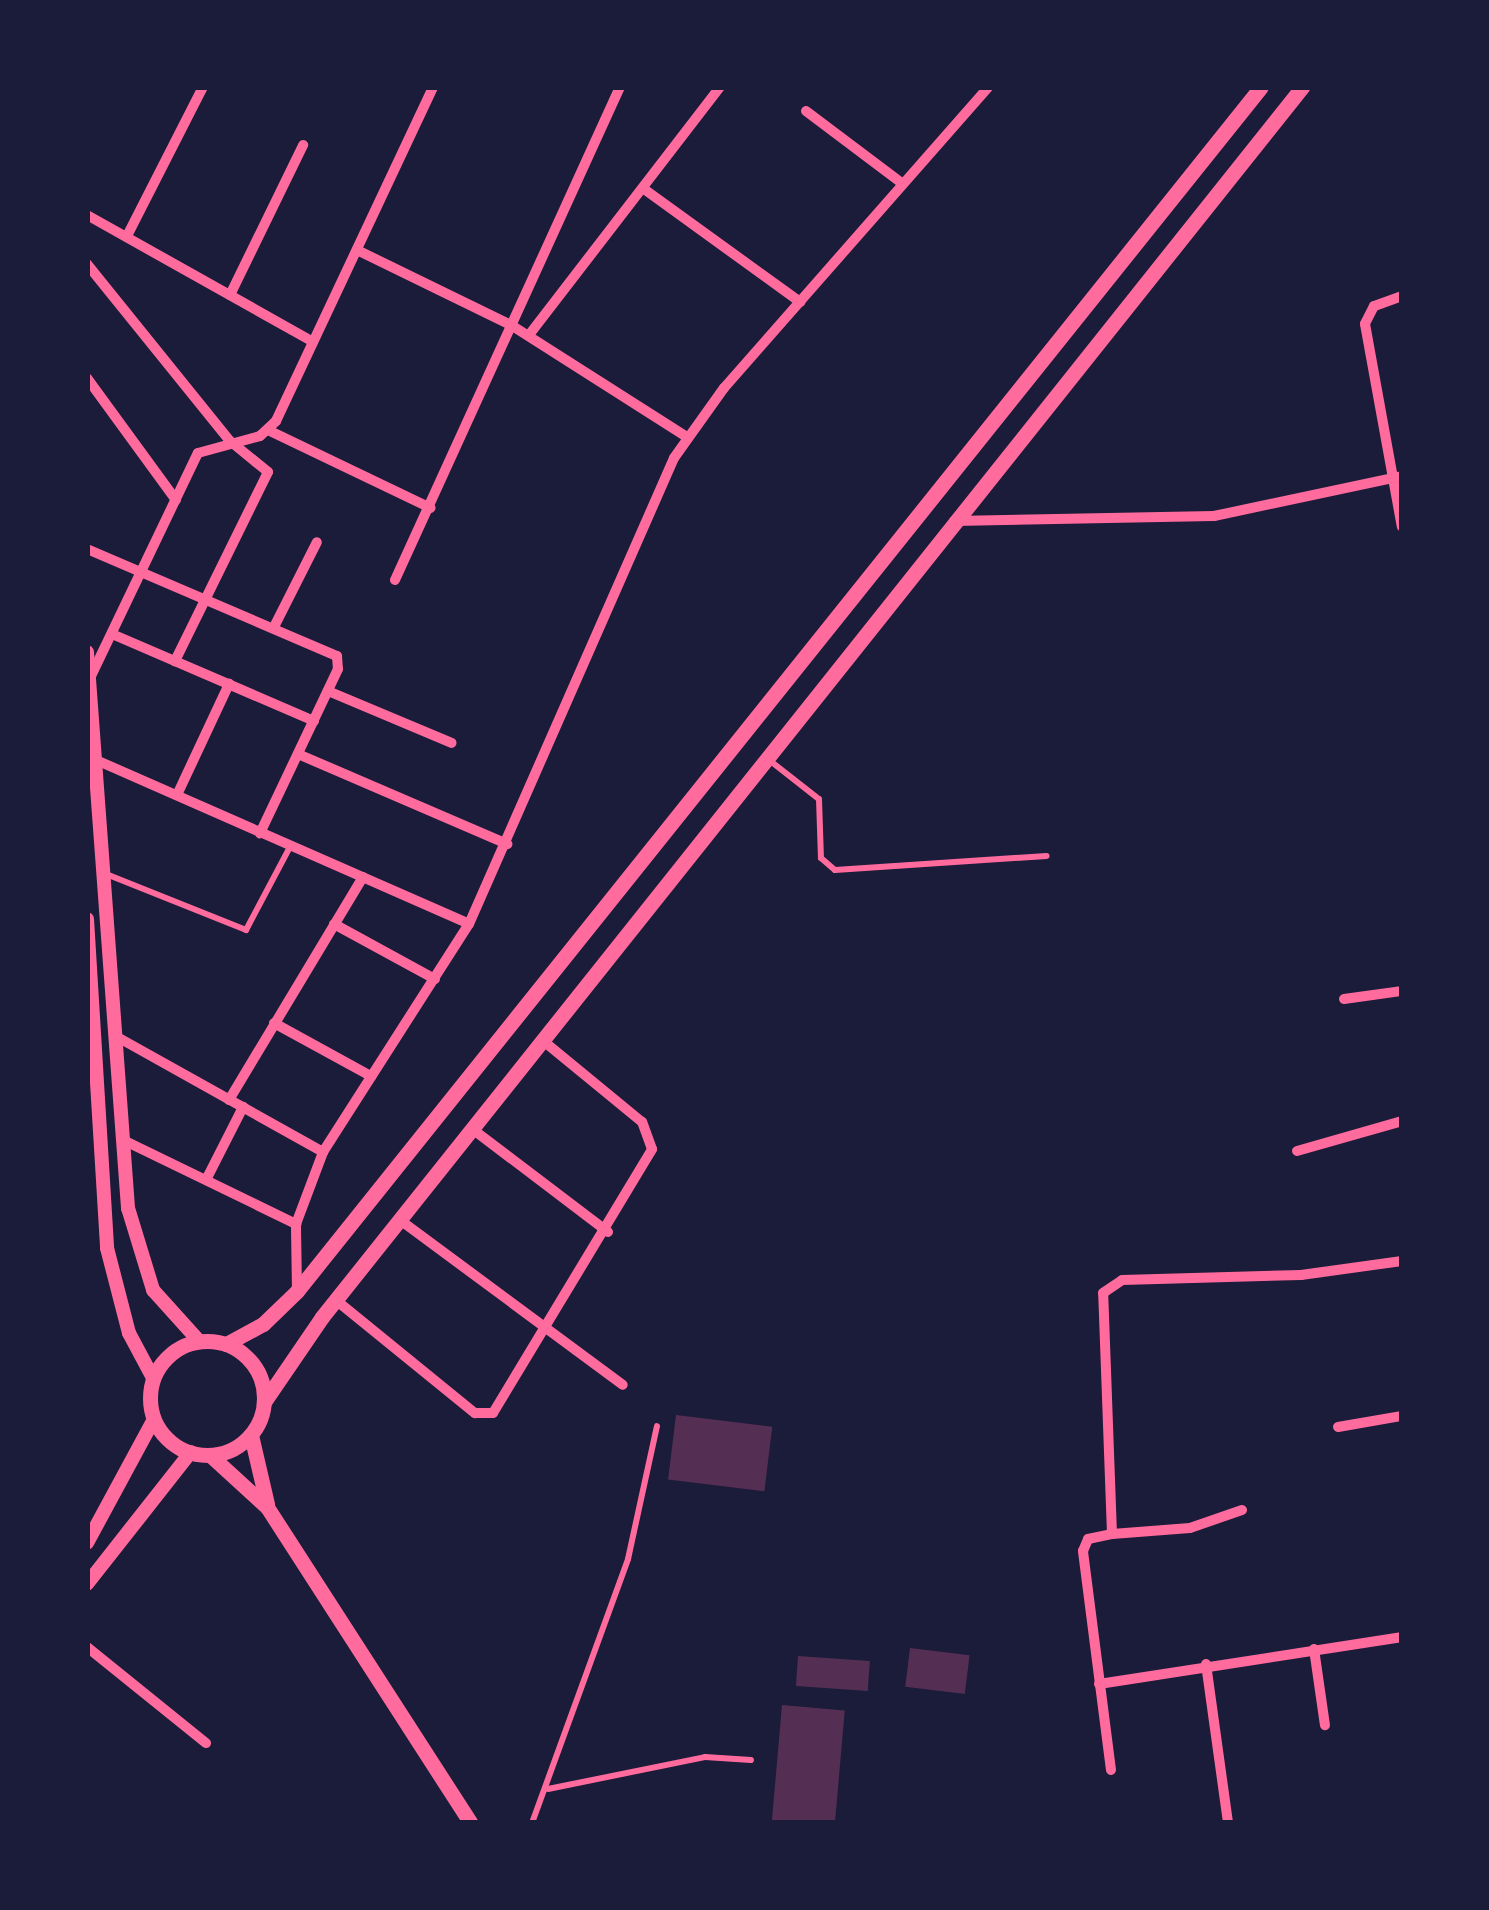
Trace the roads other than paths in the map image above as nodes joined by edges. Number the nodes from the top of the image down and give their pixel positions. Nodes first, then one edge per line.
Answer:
1 (202, 87) edge
2 (433, 87) edge
3 (620, 87) edge
4 (720, 87) edge
5 (988, 87) edge
6 (1260, 87) edge
7 (1302, 87) edge
8 (806, 111) dead end
9 (302, 145) dead end
10 (903, 184) junction
11 (644, 189) junction
12 (87, 215) edge
13 (1147, 229) junction
14 (127, 236) junction
15 (1172, 248) junction
16 (357, 250) junction
17 (87, 264) edge
18 (230, 295) junction
19 (1402, 296) edge
20 (800, 302) junction
21 (511, 325) junction
22 (529, 335) junction
23 (313, 342) junction
24 (87, 378) edge
25 (270, 431) junction
26 (687, 437) junction
27 (230, 441) junction
28 (1397, 477) edge
29 (176, 500) junction
30 (430, 508) junction
31 (953, 521) junction
32 (1402, 527) edge
33 (905, 530) junction
34 (317, 542) dead end
35 (87, 549) edge
36 (930, 550) junction
37 (142, 570) junction
38 (395, 580) dead end
39 (206, 598) junction
40 (274, 627) junction
41 (112, 634) junction
42 (87, 652) edge
43 (175, 661) junction
44 (89, 679) edge
45 (229, 684) junction
46 (328, 692) junction
47 (314, 721) junction
48 (452, 743) dead end
49 (298, 754) junction
50 (766, 758) junction
51 (96, 760) junction
52 (178, 795) junction
53 (260, 833) junction
54 (507, 844) junction
55 (291, 845) junction
56 (1047, 856) dead end
57 (106, 874) junction
58 (363, 877) junction
59 (87, 919) edge
60 (334, 924) junction
61 (469, 924) junction
62 (435, 979) junction
63 (1402, 991) edge
64 (1344, 999) dead end
65 (274, 1023) junction
66 (119, 1038) junction
67 (542, 1040) junction
68 (371, 1076) junction
69 (230, 1100) junction
70 (243, 1107) junction
71 (1402, 1120) edge
72 (471, 1129) junction
73 (121, 1139) junction
74 (1297, 1151) dead end
75 (322, 1152) junction
76 (206, 1178) junction
77 (400, 1220) junction
78 (296, 1224) junction
79 (608, 1232) junction
80 (1402, 1261) edge
81 (297, 1291) junction
82 (337, 1301) junction
83 (547, 1329) junction
84 (199, 1341) junction
85 (226, 1344) junction
86 (153, 1378) junction
87 (623, 1385) dead end
88 (265, 1402) junction
89 (1402, 1416) edge
90 (154, 1419) junction
91 (657, 1426) dead end
92 (1338, 1427) dead end
93 (251, 1435) junction
94 (191, 1452) junction
95 (210, 1455) junction
96 (267, 1507) junction
97 (1242, 1510) dead end
98 (1112, 1534) junction
99 (87, 1543) edge
100 (87, 1584) edge
101 (1402, 1637) edge
102 (87, 1647) edge
103 (1315, 1649) junction
104 (1206, 1664) junction
105 (1099, 1684) junction
106 (1325, 1725) dead end
107 (206, 1743) dead end
108 (751, 1760) dead end
109 (1111, 1770) dead end
110 (548, 1789) junction
111 (470, 1823) edge
112 (532, 1823) edge
113 (1228, 1823) edge

1 - 14 street
2 - 16 street
3 - 21 street
4 - 11 street
5 - 10 street
6 - 13 main road
7 - 15 main road
8 - 10 street
9 - 18 street
10 - 20 street
11 - 20 street
11 - 22 street
12 - 14 street
13 - 15 main road
13 - 33 main road
14 - 18 street
15 - 31 main road
16 - 21 street
16 - 23 street
17 - 27 street
18 - 23 street
19 - 28 street
20 - 26 street
21 - 22 street
21 - 30 street
22 - 26 street
23 - 25 street
24 - 29 street
25 - 27 street
25 - 30 street
26 - 54 street
27 - 29 street
27 - 39 street
28 - 31 street
28 - 32 street
29 - 37 street
30 - 38 street
31 - 36 main road
33 - 36 main road
33 - 81 main road
34 - 40 street
35 - 37 street
36 - 50 main road
37 - 39 street
37 - 41 street
39 - 40 street
39 - 43 street
40 - 46 street
41 - 43 street
41 - 44 street
42 - 44 street
43 - 45 street
44 - 51 street
45 - 47 street
45 - 52 street
46 - 47 street
46 - 48 street
47 - 49 street
49 - 53 street
49 - 54 street
50 - 56 lane
50 - 67 main road
51 - 52 street
51 - 57 street
52 - 53 street
53 - 55 street
54 - 61 street
55 - 57 lane
55 - 58 street
57 - 66 street
58 - 60 street
58 - 61 street
59 - 86 street
60 - 62 street
60 - 65 street
61 - 62 street
62 - 68 street
63 - 64 street
65 - 68 street
65 - 69 street
66 - 69 street
66 - 73 street
67 - 72 main road
67 - 79 street
68 - 75 street
69 - 70 street
70 - 75 street
70 - 76 street
71 - 74 street
72 - 77 main road
72 - 79 street
73 - 76 street
73 - 84 street
75 - 78 street
76 - 78 street
77 - 82 main road
77 - 83 street
78 - 81 street
79 - 83 street
80 - 98 street
81 - 85 main road
82 - 83 street
82 - 88 main road
83 - 87 street
84 - 85 main road
84 - 86 main road
85 - 88 main road
86 - 90 main road
88 - 93 main road
89 - 92 street
90 - 94 main road
90 - 99 street
91 - 110 lane
93 - 95 main road
93 - 96 main road
94 - 95 main road
94 - 100 street
95 - 96 main road
96 - 111 main road
97 - 98 street
98 - 105 street
101 - 103 street
102 - 107 street
103 - 104 street
103 - 106 street
104 - 105 street
104 - 113 street
105 - 109 street
108 - 110 lane
110 - 112 lane

